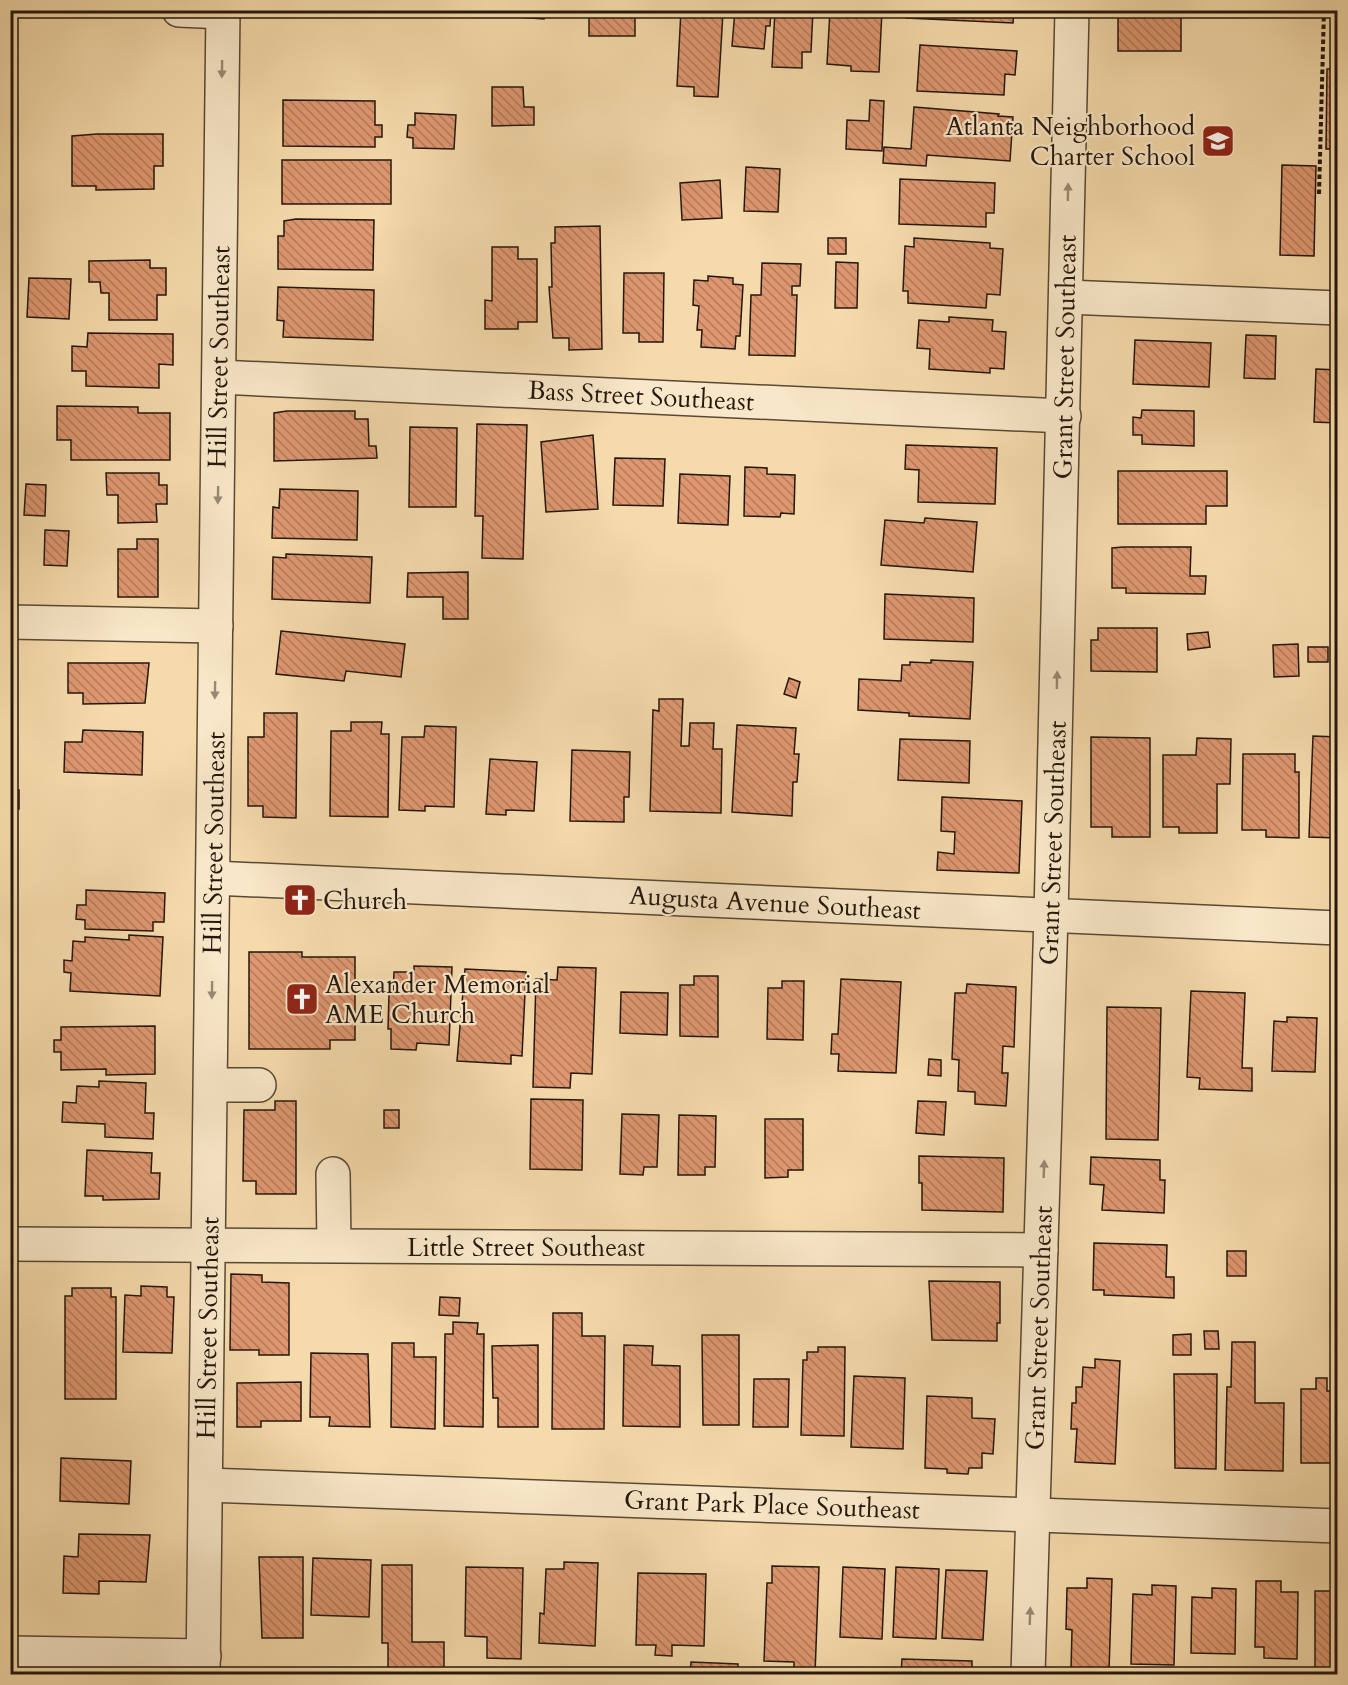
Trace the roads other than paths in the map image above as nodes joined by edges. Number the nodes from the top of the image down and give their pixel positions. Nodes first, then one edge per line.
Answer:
1 (179, 10) edge
2 (1072, 10) edge
3 (223, 11) edge
4 (1066, 297) junction
5 (1338, 308) edge
6 (219, 377) junction
7 (1064, 416) junction
8 (10, 622) edge
9 (216, 626) junction
10 (213, 878) junction
11 (1052, 915) junction
12 (1338, 928) edge
13 (211, 1085) junction
14 (259, 1085) dead end
15 (333, 1174) dead end
16 (10, 1244) edge
17 (209, 1244) junction
18 (334, 1245) junction
19 (1041, 1250) junction
20 (206, 1485) junction
21 (1033, 1515) junction
22 (1338, 1526) edge
23 (10, 1653) edge
24 (204, 1665) edge
25 (1028, 1674) edge

1 - 3 street
4 -> 2 street, Grant Street Southeast
3 -> 6 street, Hill Street Southeast
4 - 5 street
4 - 7 street, Grant Street Southeast
6 - 7 street, Bass Street Southeast
6 -> 9 street, Hill Street Southeast
11 -> 7 street, Grant Street Southeast
8 - 9 street
9 -> 10 street, Hill Street Southeast
10 - 11 street, Augusta Avenue Southeast
10 -> 13 street, Hill Street Southeast
11 - 12 street, Augusta Avenue Southeast
19 -> 11 street, Grant Street Southeast
13 - 14 street
13 - 17 street, Hill Street Southeast
15 - 18 street
16 - 17 street, Little Street Southeast
17 - 18 street, Little Street Southeast
17 - 20 street, Hill Street Southeast
18 - 19 street, Little Street Southeast
19 - 21 street, Grant Street Southeast
20 - 21 street, Grant Park Place Southeast
20 - 24 street, Hill Street Southeast
21 - 22 street, Grant Park Place Southeast
25 -> 21 street, Grant Street Southeast
23 - 24 street

